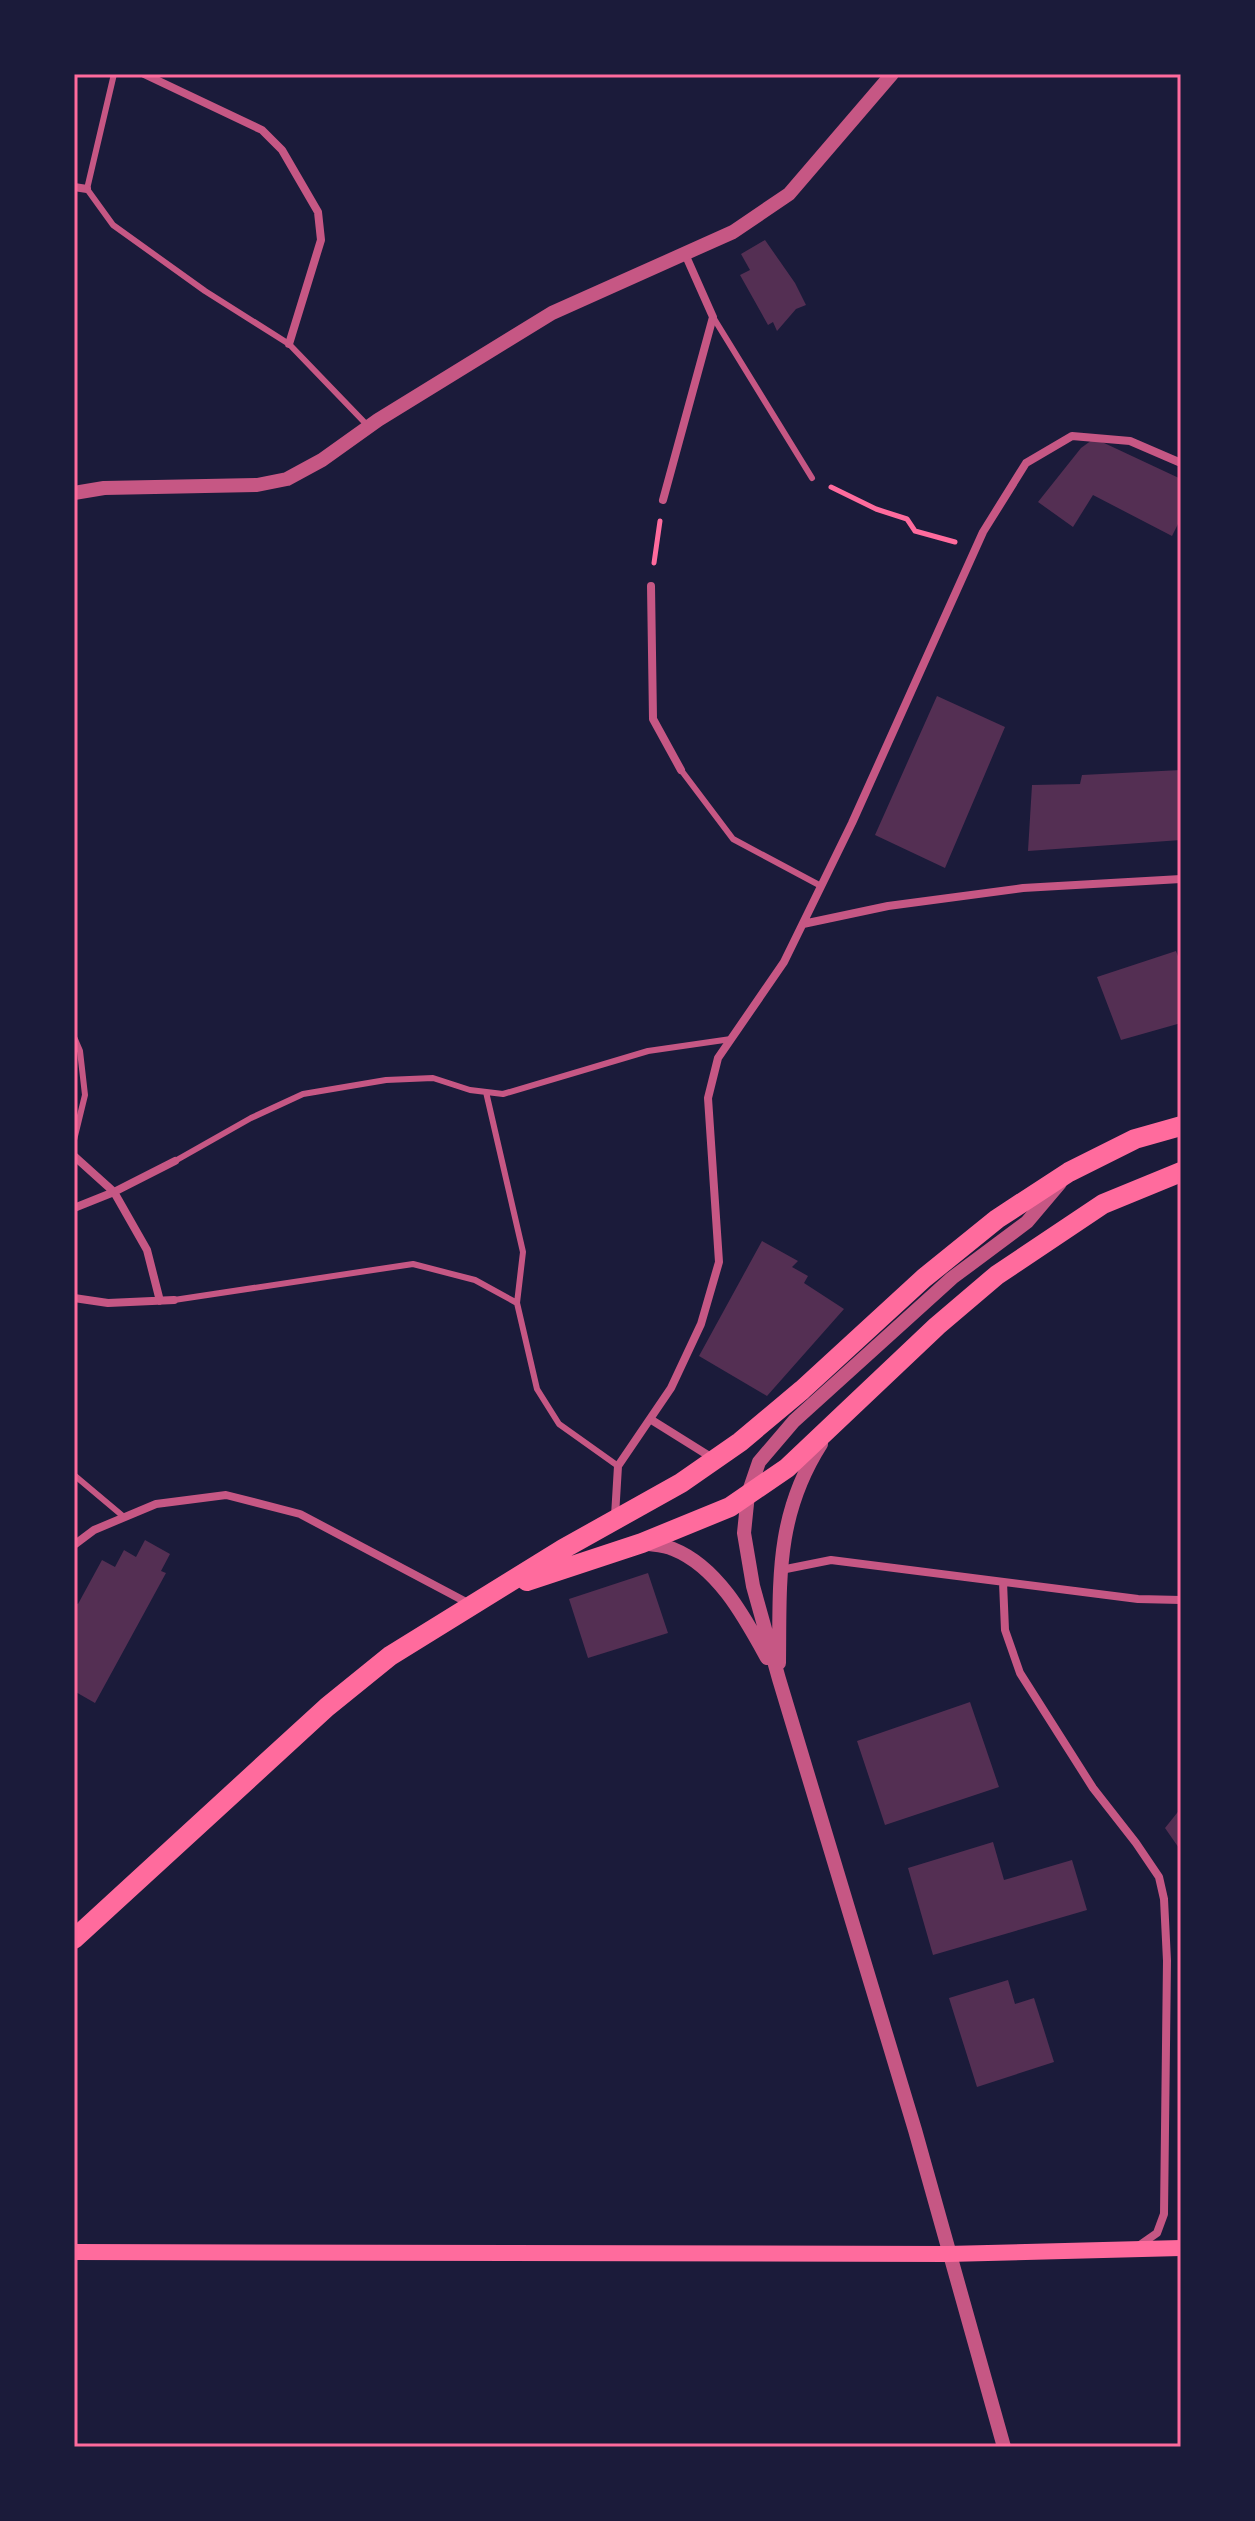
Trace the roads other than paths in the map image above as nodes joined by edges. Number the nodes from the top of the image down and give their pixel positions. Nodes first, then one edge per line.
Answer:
1 (114, 74) edge
2 (144, 74) edge
3 (892, 74) edge
4 (74, 187) edge
5 (87, 189) junction
6 (685, 254) junction
7 (713, 317) junction
8 (289, 344) junction
9 (368, 426) junction
10 (1181, 463) edge
11 (812, 478) road end
12 (74, 493) edge
13 (663, 500) road end
14 (651, 586) road end
15 (681, 770) joint
16 (1181, 879) edge
17 (821, 886) junction
18 (803, 924) junction
19 (74, 1037) edge
20 (731, 1039) junction
21 (486, 1092) junction
22 (1181, 1126) edge
23 (74, 1140) edge
24 (74, 1156) edge
25 (175, 1161) joint
26 (1069, 1172) junction
27 (1181, 1172) edge
28 (114, 1192) junction
29 (74, 1208) edge
30 (74, 1298) edge
31 (174, 1300) joint
32 (160, 1301) junction
33 (517, 1303) junction
34 (650, 1419) junction
35 (836, 1421) junction
36 (714, 1460) junction
37 (618, 1466) junction
38 (74, 1475) edge
39 (748, 1494) junction
40 (124, 1517) junction
41 (615, 1521) junction
42 (642, 1543) junction
43 (74, 1545) edge
44 (781, 1570) junction
45 (1003, 1582) junction
46 (500, 1589) junction
47 (1181, 1600) edge
48 (473, 1606) junction
49 (779, 1679) junction
50 (74, 1939) edge
51 (1135, 2248) junction
52 (1181, 2248) edge
53 (74, 2252) edge
54 (948, 2254) junction
55 (1004, 2447) edge

1 - 5 lane
2 - 8 street
3 - 6 street
4 - 5 street
5 - 8 lane
6 - 7 street
6 - 9 street
7 - 11 lane
7 - 13 street
8 - 9 lane
9 - 12 street
10 - 17 street
14 - 15 street
15 - 17 lane
16 - 18 street
17 - 18 street
18 - 20 street
19 - 23 lane
20 - 21 lane
20 - 34 street
21 - 25 lane
21 - 33 lane
22 - 26 main road
24 - 28 street
25 - 28 street
26 - 36 main road
26 - 39 street
27 - 35 main road
28 - 29 street
28 - 32 street
30 - 32 street
31 - 32 street
31 - 33 lane
33 - 37 lane
34 - 36 street
34 - 37 street
35 - 39 main road
35 - 44 street
36 - 41 main road
37 - 41 street
38 - 40 lane
39 - 42 main road
39 - 49 street
40 - 43 street
40 - 48 street
41 - 46 main road
42 - 46 main road
42 - 49 street
44 - 45 street
44 - 49 street
45 - 47 street
45 - 51 street
46 - 48 main road
48 - 50 main road
49 - 54 street
51 - 52 main road
51 - 54 main road
53 - 54 main road
54 - 55 street

